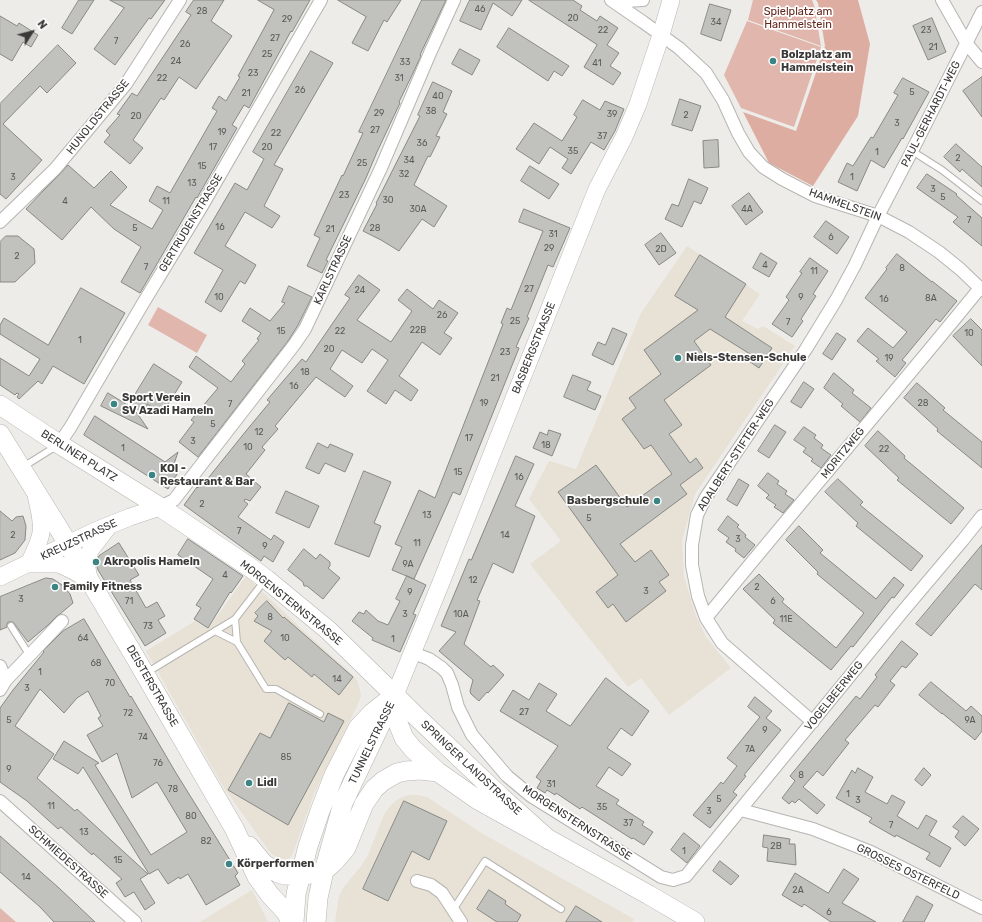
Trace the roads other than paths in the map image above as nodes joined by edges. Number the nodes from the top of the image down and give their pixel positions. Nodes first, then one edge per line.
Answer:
1 (180, 0) edge
2 (321, 0) edge
3 (454, 0) edge
4 (611, 0) edge
5 (622, 0) edge
6 (643, 0) edge
7 (671, 0) edge
8 (942, 0) edge
9 (982, 12) edge
10 (661, 35) junction
11 (967, 44) junction
12 (982, 62) edge
13 (912, 151) junction
14 (982, 201) edge
15 (878, 216) junction
16 (0, 222) edge
17 (981, 289) edge
18 (0, 405) edge
19 (0, 434) edge
20 (59, 444) junction
21 (21, 468) junction
22 (36, 491) junction
23 (160, 507) junction
24 (982, 516) edge
25 (109, 525) junction
26 (68, 544) junction
27 (29, 564) junction
28 (0, 577) edge
29 (266, 579) junction
30 (89, 580) junction
31 (706, 618) junction
32 (235, 619) junction
33 (62, 621) dead end
34 (11, 626) dead end
35 (215, 631) junction
36 (237, 642) junction
37 (413, 653) junction
38 (30, 656) junction
39 (0, 666) edge
40 (145, 674) junction
41 (3, 685) edge
42 (395, 695) junction
43 (320, 714) dead end
44 (813, 722) junction
45 (438, 772) junction
46 (0, 801) edge
47 (741, 810) junction
48 (234, 828) junction
49 (549, 840) junction
50 (324, 871) junction
51 (301, 876) junction
52 (686, 876) joint
53 (417, 881) dead end
54 (982, 908) edge
55 (561, 909) dead end
56 (453, 910) junction
57 (135, 922) edge
58 (293, 922) edge
59 (316, 922) edge
60 (461, 922) edge
61 (695, 922) edge

1 - 16 street, HUNOLDSTRASSE
2 - 20 street, GERTRUDENSTRASSE
3 - 23 street, KARLSTRASSE
4 - 10 street, HAMMELSTEIN
5 - 6 street
7 - 10 main road, BASBERGSTRASSE
8 - 11 street
9 - 11 street, PAUL-GERHARDT-WEG
10 - 15 street, HAMMELSTEIN
10 - 37 main road, BASBERGSTRASSE
11 - 12 street
11 - 13 street, PAUL-GERHARDT-WEG
13 - 14 lane
13 - 15 street, PAUL-GERHARDT-WEG
15 - 17 street, HAMMELSTEIN
15 - 31 street, ADALBERT-STIFTER-WEG
17 - 31 street, MORITZWEG
18 - 20 main road, BERLINER PLATZ
19 - 21 main road
20 - 21 lane
20 - 23 main road, BERLINER PLATZ
21 - 22 main road
22 - 26 main road
22 - 27 main road
23 - 25 main road, KREUZSTRASSE
23 - 29 main road, MORGENSTERNSTRASSE
24 - 44 street, VOGELBEERWEG
25 - 26 main road, KREUZSTRASSE
25 - 30 main road
26 - 27 main road, KREUZSTRASSE
26 - 30 main road, DEISTERSTRASSE
27 - 28 main road, KREUZSTRASSE
27 - 30 main road
29 - 32 lane
29 - 42 main road, MORGENSTERNSTRASSE
30 - 40 main road, DEISTERSTRASSE
31 - 44 street, ADALBERT-STIFTER-WEG
32 - 35 lane
32 - 36 lane
33 - 38 street
34 - 38 lane
35 - 36 lane
35 - 40 lane
36 - 43 lane
37 - 42 main road, BASBERGSTRASSE
37 - 52 street, MORGENSTERNSTRASSE
38 - 41 street
39 - 41 street
40 - 48 main road, DEISTERSTRASSE
42 - 45 main road, SPRINGER LANDSTRASSE
42 - 49 main road, SPRINGER LANDSTRASSE
42 - 50 main road, TUNNELSTRASSE
42 - 51 main road, TUNNELSTRASSE
44 - 47 street, VOGELBEERWEG
45 - 49 main road, SPRINGER LANDSTRASSE
45 - 50 main road
46 - 57 street, SCHMIEDESTRASSE
47 - 52 street, VOGELBEERWEG
47 - 54 street, GROSSES OSTERFELD
48 - 51 main road, DEISTERSTRASSE
48 - 58 main road, DEISTERSTRASSE
49 - 61 main road, SPRINGER LANDSTRASSE
50 - 51 main road, DEISTERSTRASSE
50 - 59 main road, TUNNELSTRASSE
51 - 58 main road, TUNNELSTRASSE
53 - 56 street
55 - 56 lane
56 - 60 street

